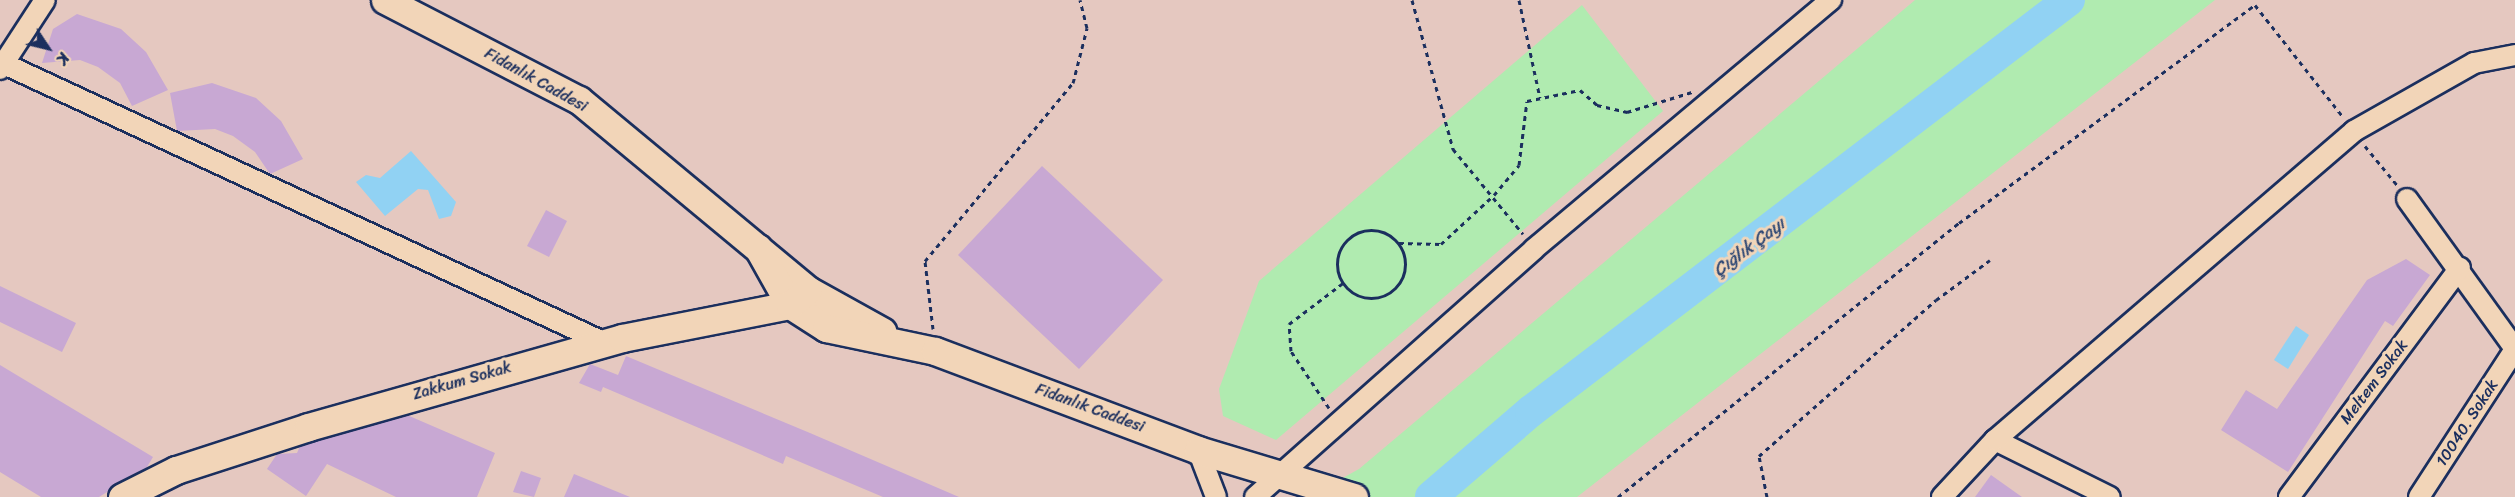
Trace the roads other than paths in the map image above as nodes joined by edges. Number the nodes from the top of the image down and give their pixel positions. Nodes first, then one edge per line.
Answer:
1 (45, 0) edge
2 (385, 0) edge
3 (1831, 0) edge
4 (2515, 55) edge
5 (1, 65) edge
6 (2407, 199) road end
7 (2460, 268) junction
8 (799, 297) junction
9 (604, 343) junction
10 (2515, 349) edge
11 (1995, 440) junction
12 (1198, 450) junction
13 (1283, 474) junction
14 (122, 497) edge
15 (1216, 497) edge
16 (1255, 497) edge
17 (1354, 497) edge
18 (1942, 497) edge
19 (2110, 497) edge
20 (2289, 497) edge
21 (2419, 497) edge

1 - 5 street
2 - 8 street, Fidanlık Caddesi
3 - 13 street
4 - 11 street
5 - 9 street
6 - 7 street
7 - 10 street
7 - 20 street, Meltem Sokak
8 - 9 street, Zakkum Sokak
8 - 12 street, Fidanlık Caddesi
9 - 14 street, Zakkum Sokak
10 - 21 street, 10040. Sokak
11 - 18 street
11 - 19 street
12 - 13 street, Fidanlık Caddesi
12 - 15 street
13 - 16 street
13 - 17 street, Fidanlık Caddesi

